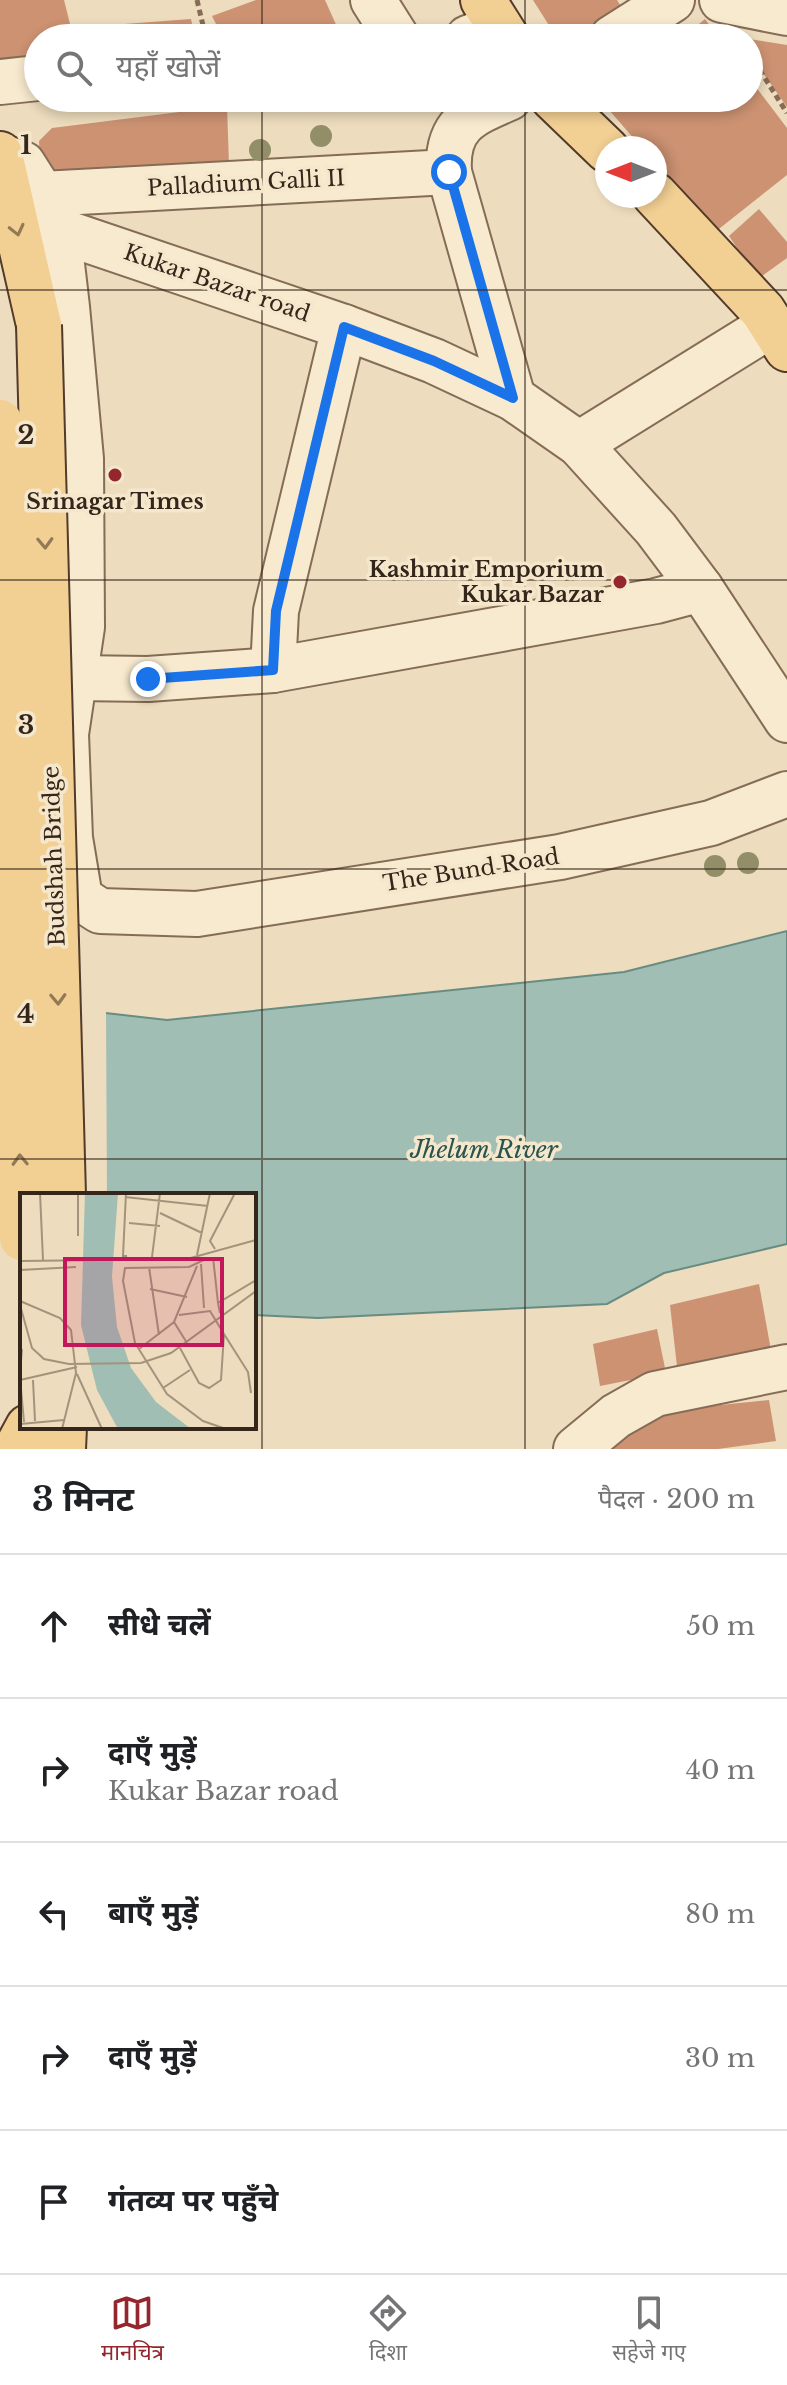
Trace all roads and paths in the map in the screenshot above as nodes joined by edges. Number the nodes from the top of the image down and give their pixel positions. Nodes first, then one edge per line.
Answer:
1 (197, 0) edge
2 (373, 0) edge
3 (672, 0) edge
4 (722, 0) edge
5 (787, 13) edge
6 (203, 24) edge
7 (388, 24) edge
8 (634, 24) edge
9 (763, 75) edge
10 (24, 79) edge
11 (0, 82) edge
12 (478, 112) edge
13 (568, 112) edge
14 (787, 113) edge
15 (595, 138) edge
16 (0, 155) edge
17 (449, 172) junction
18 (667, 208) edge
19 (50, 212) junction
20 (344, 327) junction
21 (779, 337) edge
22 (513, 398) junction
23 (0, 422) edge
24 (579, 444) junction
25 (701, 589) junction
26 (273, 670) junction
27 (75, 678) junction
28 (787, 720) edge
29 (787, 794) edge
30 (21, 1193) edge
31 (63, 1193) edge
32 (787, 1367) edge
33 (50, 1437) edge
34 (16, 1449) edge
35 (576, 1449) edge

1 - 6 path
2 - 7 street
3 - 8 street
4 - 5 street
9 - 14 path
10 - 11 street
12 - 17 street
13 - 15 main road
16 - 19 street
16 -> 31 main road, Budshah Bridge, bridge
17 - 19 street, Palladium Galli II
17 - 22 street
18 - 21 main road
19 - 20 street, Kukar Bazar road
19 - 27 street
20 - 22 street, Kukar Bazar road
20 - 26 street
21 - 24 street
22 - 24 street, Kukar Bazar road
30 -> 23 main road, Budshah Bridge, bridge
24 - 25 street, Kukar Bazar road
25 - 26 street
25 - 28 street, Kukar Bazar road
26 - 27 street
27 - 29 street, The Bund Road
32 - 35 street
33 - 34 main road

